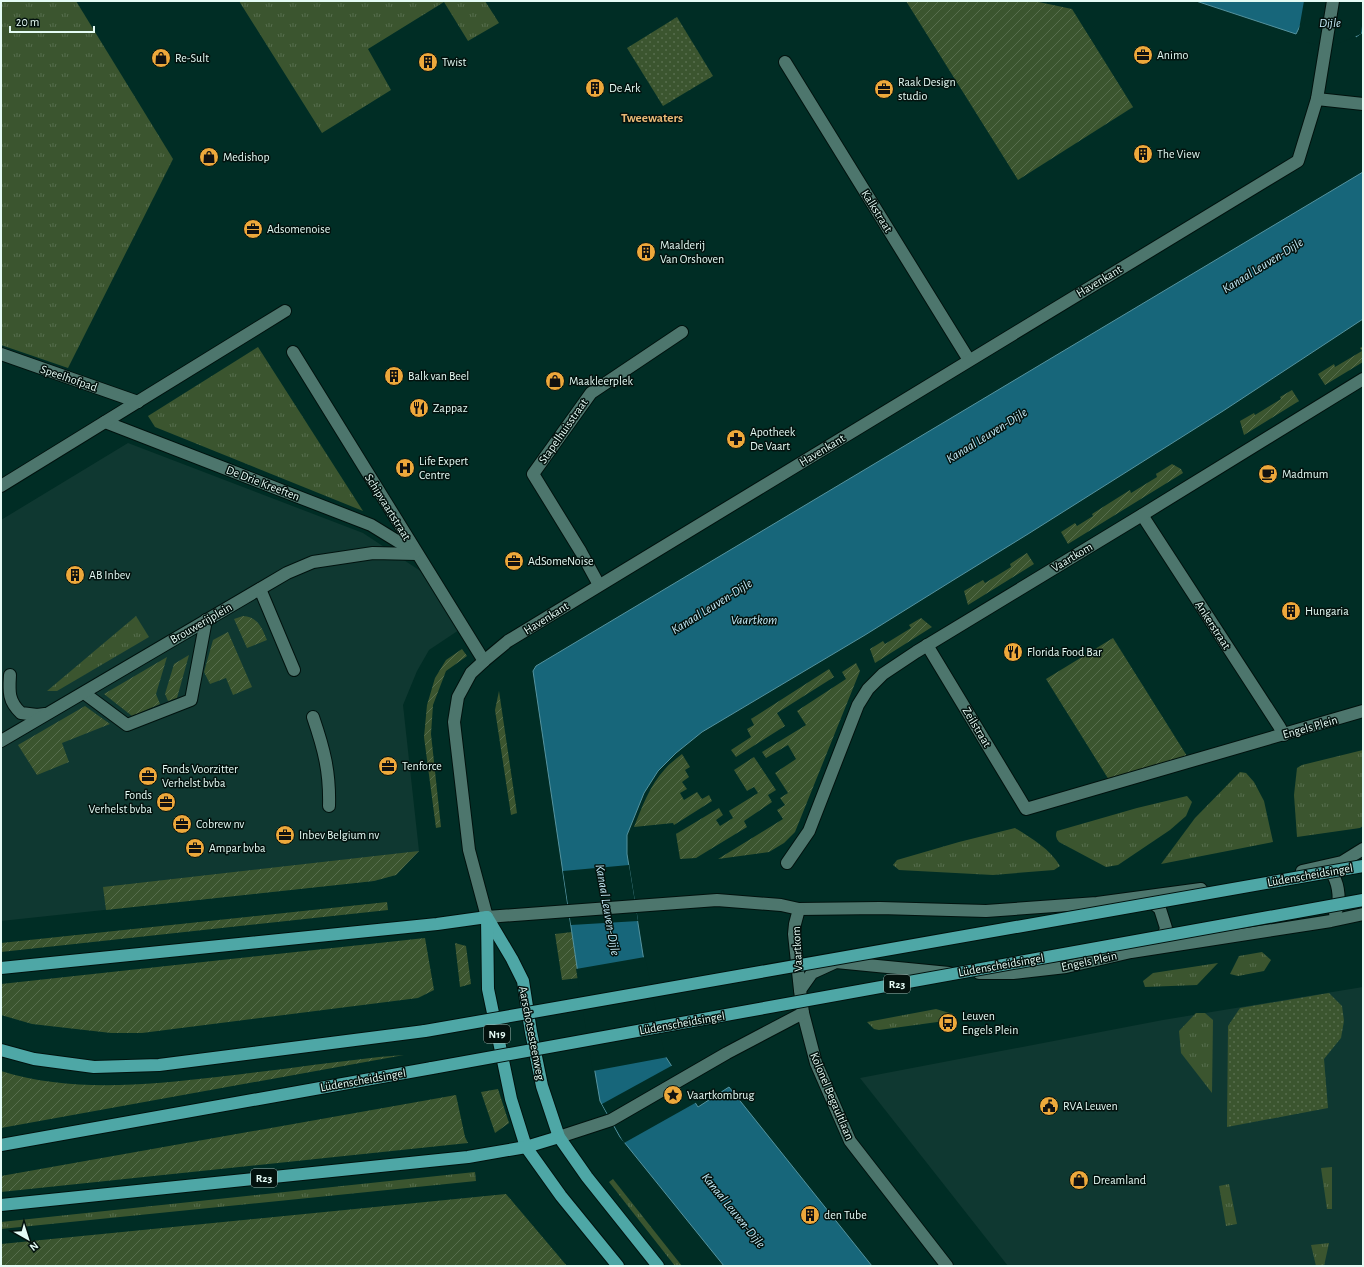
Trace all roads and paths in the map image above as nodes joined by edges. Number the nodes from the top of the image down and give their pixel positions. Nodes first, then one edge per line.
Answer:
1 (1333, 1) edge
2 (785, 62) dead end
3 (1317, 99) junction
4 (1363, 104) edge
5 (285, 311) dead end
6 (682, 332) dead end
7 (293, 352) dead end
8 (1, 354) edge
9 (969, 360) junction
10 (1363, 379) edge
11 (138, 402) junction
12 (105, 422) junction
13 (1, 486) edge
14 (1142, 515) junction
15 (417, 554) junction
16 (600, 585) junction
17 (260, 589) junction
18 (206, 620) junction
19 (927, 645) junction
20 (484, 661) junction
21 (294, 670) dead end
22 (10, 675) dead end
23 (84, 693) junction
24 (1363, 711) edge
25 (48, 713) junction
26 (313, 717) dead end
27 (1284, 735) junction
28 (1, 741) edge
29 (329, 806) dead end
30 (1026, 809) joint
31 (1363, 849) edge
32 (787, 863) dead end
33 (1324, 866) junction
34 (1363, 866) edge
35 (1145, 896) junction
36 (1363, 900) edge
37 (799, 910) junction
38 (1363, 914) edge
39 (487, 917) junction
40 (1330, 921) junction
41 (1159, 948) junction
42 (1, 968) edge
43 (800, 990) junction
44 (803, 1013) junction
45 (1, 1050) edge
46 (559, 1137) junction
47 (1, 1145) edge
48 (526, 1147) junction
49 (1, 1205) edge
50 (618, 1266) edge
51 (658, 1266) edge
52 (947, 1266) edge

1 - 3 street, Havenkant
2 - 9 street, Kalkstraat
3 - 4 street
3 - 9 street, Havenkant
5 - 11 street
6 - 16 street, Stapelhuisstraat
7 - 15 street, Schipvaartstraat
8 - 11 street, Speelhofpad
9 - 16 street, Havenkant
10 - 14 street, Vaartkom
11 - 12 street
12 - 13 street
12 - 15 street, De Drie Kreeften
14 - 19 street, Vaartkom
14 - 27 street, Ankerstraat
15 - 17 street, Brouwerijplein
15 - 20 street, Schipvaartstraat
16 - 20 street, Havenkant
17 - 18 street, Brouwerijplein
17 - 21 street
18 - 23 street, Brouwerijplein
18 - 23 street
19 - 30 street, Zeilstraat
19 - 32 street, Vaartkom
20 - 39 street, Havenkant / N19
22 - 25 street
23 - 25 street, Brouwerijplein
24 - 27 street, Engels Plein
25 - 28 street, Brouwerijplein
26 - 29 street
27 - 30 street, Engels Plein
31 - 33 street
33 - 35 street
33 - 40 street
34 - 45 main road, Lüdenscheidsingel, bridge
35 - 37 street
35 - 41 street
36 - 47 main road, Lüdenscheidsingel / R23, bridge
37 - 39 street
37 - 43 street, Vaartkom
38 - 40 street, Engels Plein
39 - 42 main road
39 - 46 main road, Aarschotsesteenweg / N19
39 - 48 main road, N19
40 - 41 street, Engels Plein
41 - 43 street, Engels Plein
43 - 44 street, Kolonel Begaultlaan
44 - 46 street
44 - 52 street, Kolonel Begaultlaan
46 - 48 main road
46 - 51 main road, Aarschotsesteenweg / N19
48 - 49 main road, R23
48 - 50 main road, N19

